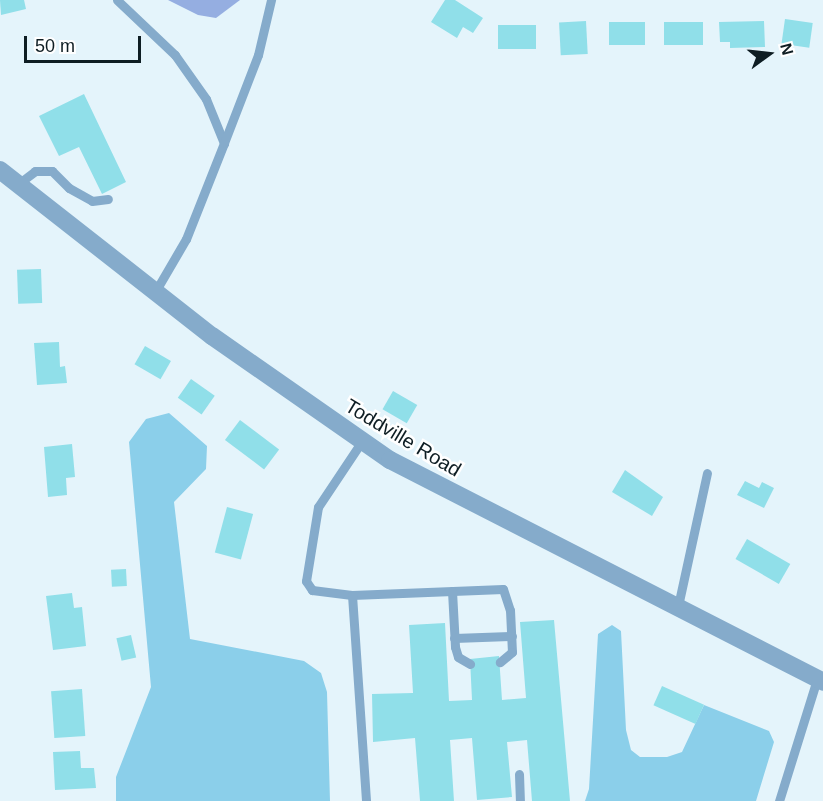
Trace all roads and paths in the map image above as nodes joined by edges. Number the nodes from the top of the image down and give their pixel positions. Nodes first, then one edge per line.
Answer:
1 (117, 0) edge
2 (271, 0) edge
3 (224, 143) junction
4 (0, 170) edge
5 (18, 183) junction
6 (108, 200) dead end
7 (155, 292) junction
8 (362, 441) junction
9 (707, 473) dead end
10 (452, 591) junction
11 (352, 596) junction
12 (678, 606) junction
13 (512, 636) junction
14 (454, 638) junction
15 (500, 662) dead end
16 (470, 664) dead end
17 (820, 680) edge
18 (519, 774) dead end
19 (366, 801) edge
20 (520, 801) edge
21 (779, 801) edge

1 - 3 lane
2 - 3 lane
3 - 7 lane
4 - 5 street, Toddville Road
5 - 6 lane
5 - 7 street, Toddville Road
7 - 8 street, Toddville Road
8 - 11 lane
8 - 12 street, Toddville Road
9 - 12 lane
10 - 11 lane
10 - 13 lane
10 - 14 lane
11 - 19 lane
12 - 17 street, Toddville Road
13 - 14 lane
13 - 15 lane
14 - 16 lane
17 - 21 lane
18 - 20 lane

